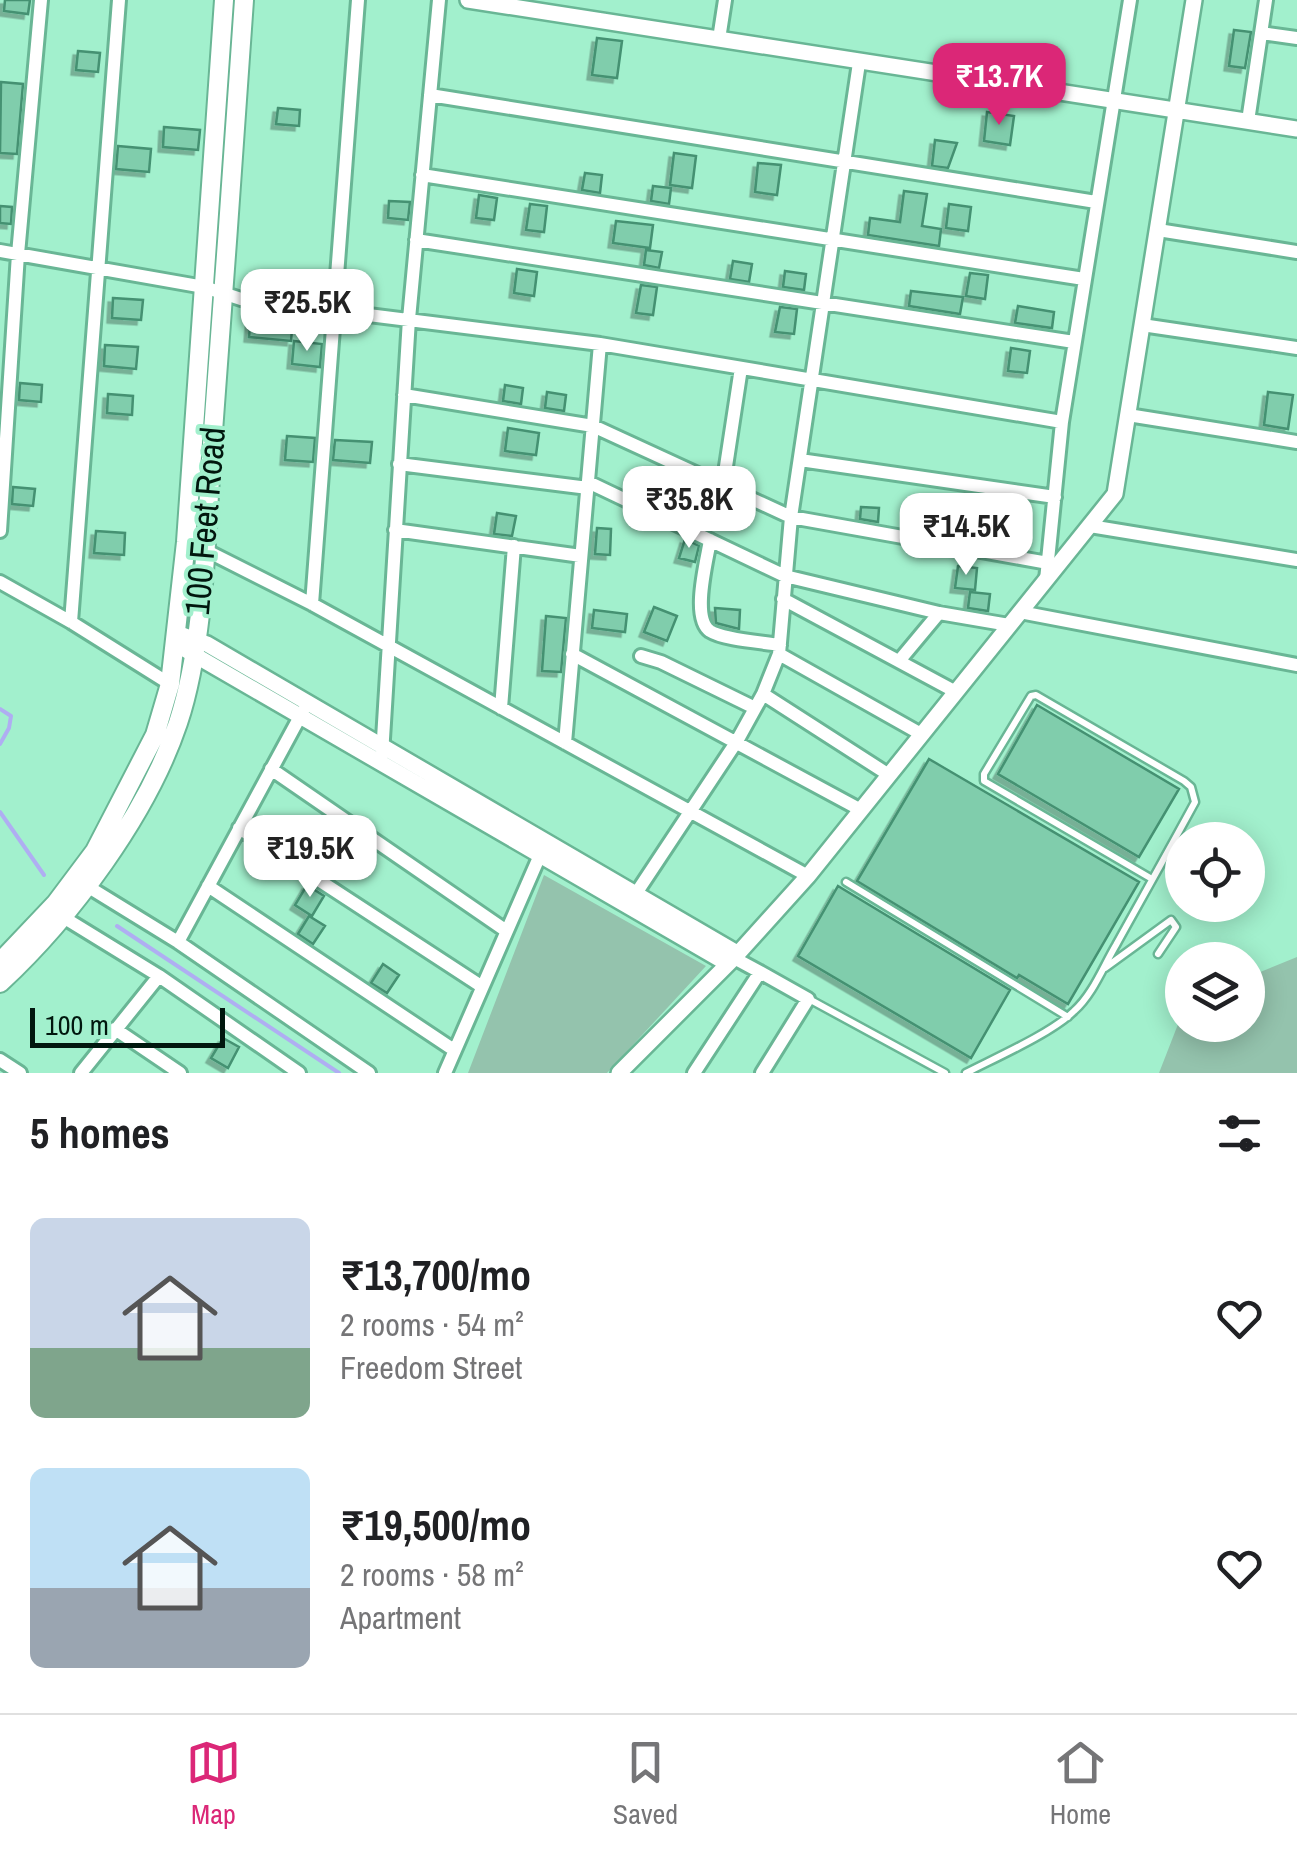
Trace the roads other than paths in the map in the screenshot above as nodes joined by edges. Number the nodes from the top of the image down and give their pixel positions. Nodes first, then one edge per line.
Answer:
1 (40, 0) edge
2 (119, 0) edge
3 (224, 0) edge
4 (244, 0) edge
5 (358, 0) edge
6 (439, 0) edge
7 (468, 0) edge
8 (726, 0) edge
9 (1130, 0) edge
10 (1194, 0) edge
11 (1266, 0) edge
12 (1261, 33) junction
13 (719, 38) junction
14 (1297, 38) edge
15 (860, 63) junction
16 (430, 95) junction
17 (1114, 102) junction
18 (1177, 111) junction
19 (1248, 121) junction
20 (1297, 129) edge
21 (844, 161) junction
22 (422, 175) junction
23 (1096, 202) junction
24 (1158, 230) junction
25 (416, 240) junction
26 (833, 242) junction
27 (0, 251) edge
28 (1297, 252) edge
29 (18, 254) junction
30 (97, 269) junction
31 (1084, 279) junction
32 (204, 287) junction
33 (223, 295) junction
34 (822, 302) junction
35 (335, 310) junction
36 (409, 319) junction
37 (1142, 325) junction
38 (1074, 342) junction
39 (600, 344) junction
40 (1297, 348) edge
41 (741, 368) junction
42 (812, 380) junction
43 (404, 395) junction
44 (1128, 415) junction
45 (1062, 422) junction
46 (592, 426) junction
47 (1297, 442) edge
48 (800, 460) junction
49 (400, 464) junction
50 (588, 485) junction
51 (724, 486) junction
52 (1054, 497) junction
53 (791, 517) junction
54 (1090, 526) junction
55 (395, 530) junction
56 (0, 532) edge
57 (710, 540) junction
58 (514, 546) junction
59 (204, 550) junction
60 (581, 556) junction
61 (1297, 560) edge
62 (1047, 572) junction
63 (785, 576) junction
64 (0, 582) edge
65 (783, 600) junction
66 (312, 604) junction
67 (940, 613) junction
68 (1014, 619) junction
69 (71, 622) junction
70 (185, 642) junction
71 (387, 646) junction
72 (780, 649) junction
73 (572, 654) junction
74 (641, 656) dead end
75 (899, 662) junction
76 (1297, 664) edge
77 (170, 684) junction
78 (956, 692) junction
79 (764, 694) junction
80 (501, 708) junction
81 (755, 708) junction
82 (304, 709) junction
83 (922, 734) junction
84 (736, 741) junction
85 (564, 742) junction
86 (382, 754) junction
87 (271, 769) junction
88 (889, 775) junction
89 (860, 810) junction
90 (689, 811) junction
91 (239, 828) junction
92 (543, 848) junction
93 (808, 876) junction
94 (1152, 879) junction
95 (846, 882) dead end
96 (87, 886) junction
97 (208, 886) junction
98 (632, 900) junction
99 (63, 916) junction
100 (505, 930) junction
101 (178, 942) junction
102 (1158, 954) dead end
103 (733, 958) junction
104 (0, 962) edge
105 (760, 972) junction
106 (1100, 972) junction
107 (159, 976) junction
108 (0, 982) edge
109 (481, 986) junction
110 (808, 999) junction
111 (1068, 1017) junction
112 (115, 1028) junction
113 (454, 1050) junction
114 (0, 1060) edge
115 (20, 1073) edge
116 (81, 1073) edge
117 (180, 1073) edge
118 (300, 1073) edge
119 (369, 1073) edge
120 (444, 1073) edge
121 (620, 1073) edge
122 (694, 1073) edge
123 (762, 1073) edge
124 (945, 1073) edge
125 (966, 1073) edge

1 - 29 street
2 - 30 street
3 - 32 main road, 100 Feet Road
4 - 33 main road, 100 Feet Road
5 - 35 street
6 - 16 street
7 - 13 street
8 - 13 street
9 - 17 street
10 - 18 street
11 - 12 street
12 - 14 street
12 - 19 street
13 - 15 street
15 - 17 street
15 - 21 street
16 - 21 street
16 - 22 street
17 - 18 street
17 - 23 street
18 - 19 street
18 - 24 street
19 - 20 street
21 - 23 street
21 - 26 street
22 - 25 street
22 - 26 street
23 - 31 street
24 - 28 street
24 - 37 street
25 - 34 street
25 - 36 street
26 - 31 street
26 - 34 street
27 - 29 street
29 - 30 street
29 - 56 street
30 - 32 street
30 - 69 street
31 - 38 street
32 - 33 street
32 - 70 main road, 100 Feet Road
33 - 35 street
33 - 59 main road, 100 Feet Road
34 - 38 street
34 - 42 street
35 - 36 street
35 - 66 street
36 - 39 street
36 - 43 street
37 - 40 street
37 - 44 street
38 - 45 street
39 - 41 street
39 - 46 street
41 - 42 street
41 - 51 street
42 - 45 street
42 - 48 street
43 - 46 street
43 - 49 street
44 - 47 street
44 - 54 street
45 - 52 street
46 - 50 street
46 - 51 street
48 - 52 street
48 - 53 street
49 - 50 street
49 - 55 street
50 - 57 street
50 - 60 street
51 - 53 street
52 - 62 street
53 - 62 street
53 - 63 street
54 - 61 street
54 - 62 street
55 - 58 street
55 - 71 street
57 - 63 street
57 - 72 street
58 - 60 street
58 - 80 street
59 - 66 street
59 - 70 main road, 100 Feet Road
60 - 73 street
62 - 68 street
63 - 65 street
63 - 67 street
64 - 69 street
65 - 72 street
65 - 75 street
66 - 71 street
67 - 68 street
67 - 75 street
68 - 76 street
68 - 78 street
69 - 77 street
70 - 77 main road, 100 Feet Road
70 - 82 street
70 - 96 main road, 100 Feet Road
71 - 80 street
71 - 86 street
72 - 79 street
72 - 83 street
73 - 84 street
73 - 85 street
74 - 81 street
75 - 78 street
77 - 104 main road, 100 Feet Road
78 - 83 street
79 - 81 street
79 - 88 street
80 - 85 street
81 - 84 street
82 - 86 street
82 - 87 street
83 - 88 street
84 - 89 street
84 - 90 street
85 - 90 street
86 - 92 street
87 - 91 street
87 - 100 street
88 - 89 street
89 - 93 street
90 - 93 street
90 - 98 street
91 - 97 street
91 - 109 street
92 - 98 street
92 - 100 street
93 - 103 street
94 - 94 lane
94 - 106 lane
95 - 111 lane
96 - 99 main road, 100 Feet Road
96 - 101 street
97 - 101 street
97 - 113 street
98 - 103 street
99 - 107 street
99 - 108 main road, 100 Feet Road
100 - 109 street
101 - 119 street
102 - 106 lane
103 - 105 street
103 - 121 street
105 - 110 street
105 - 122 street
106 - 111 lane
107 - 112 street
107 - 118 street
109 - 113 street
110 - 123 street
110 - 124 lane
111 - 125 lane
112 - 116 street
112 - 117 street
113 - 120 street
114 - 115 street

